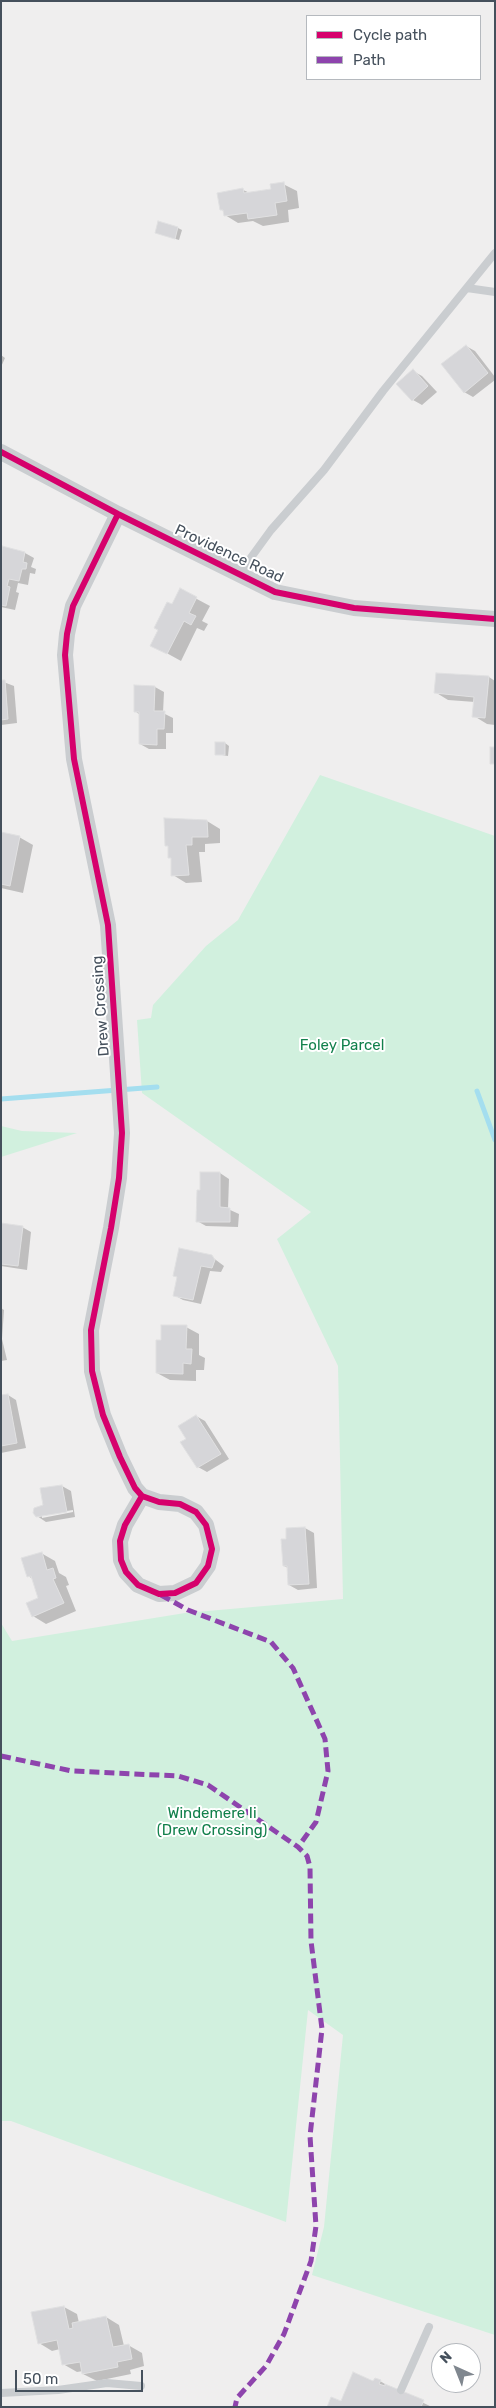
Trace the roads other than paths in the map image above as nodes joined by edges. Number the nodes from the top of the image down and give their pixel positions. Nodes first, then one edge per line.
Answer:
1 (495, 253) edge
2 (467, 288) junction
3 (495, 292) edge
4 (1, 452) edge
5 (118, 514) junction
6 (238, 574) junction
7 (495, 619) edge
8 (142, 1496) junction
9 (429, 2327) dead end
10 (141, 2386) dead end
11 (401, 2390) dead end
12 (1, 2393) edge

1 - 2 lane
2 - 3 lane
2 - 6 lane
4 - 5 street, Providence Road
5 - 6 street, Providence Road
5 - 8 street, Drew Crossing
6 - 7 street, Providence Road
8 - 8 street
9 - 11 lane
10 - 12 lane

